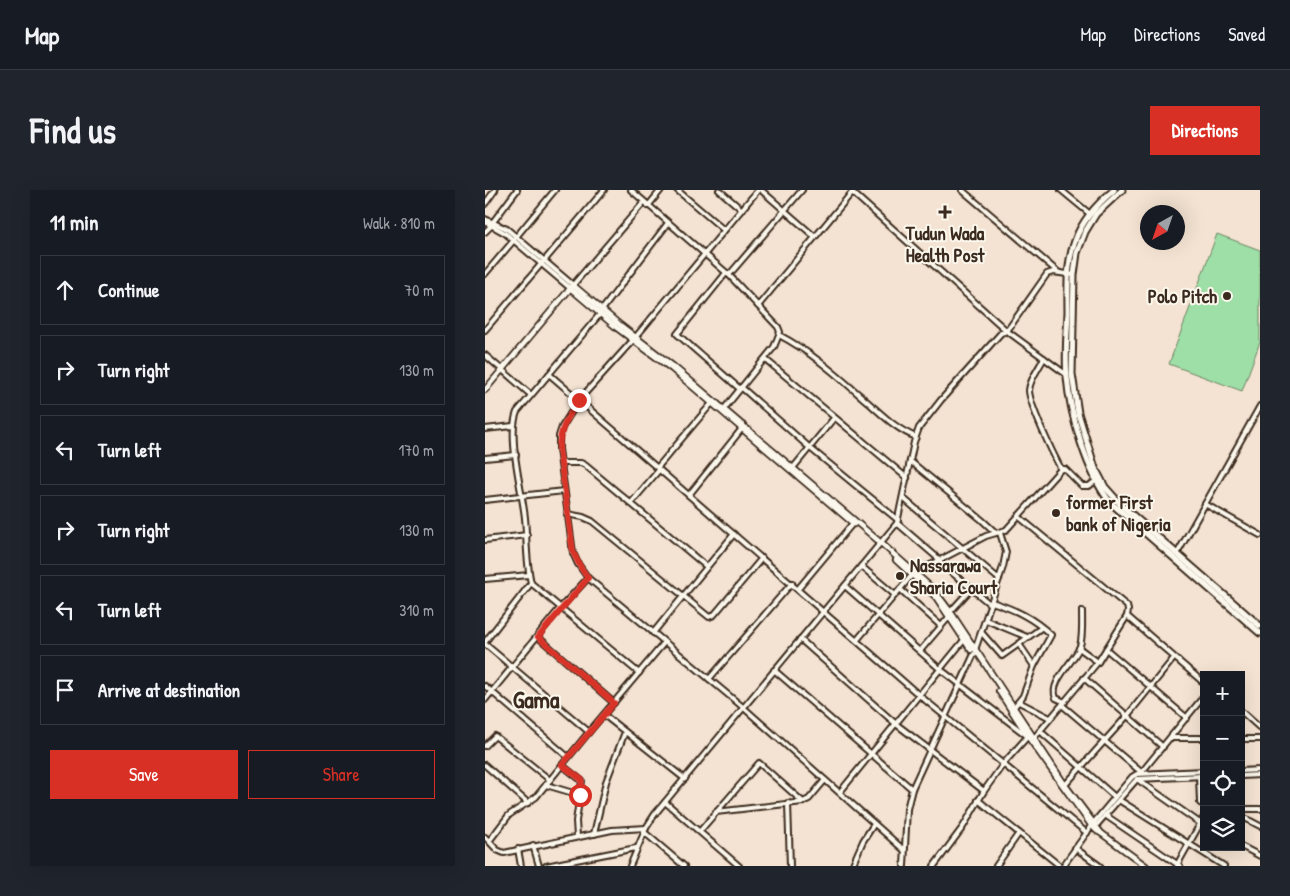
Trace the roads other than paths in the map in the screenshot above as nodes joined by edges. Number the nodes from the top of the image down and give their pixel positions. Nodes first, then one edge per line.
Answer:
1 (495, 190) edge
2 (517, 190) edge
3 (555, 190) edge
4 (604, 190) edge
5 (631, 190) edge
6 (661, 190) edge
7 (677, 190) edge
8 (719, 190) edge
9 (759, 190) edge
10 (802, 190) edge
11 (962, 190) edge
12 (1061, 190) edge
13 (1122, 190) edge
14 (853, 191) edge
15 (1113, 193) edge
16 (644, 202) junction
17 (485, 204) edge
18 (648, 206) junction
19 (741, 209) junction
20 (784, 211) junction
21 (1090, 214) junction
22 (485, 220) edge
23 (493, 223) junction
24 (668, 223) junction
25 (486, 230) edge
26 (724, 230) junction
27 (815, 238) junction
28 (515, 239) junction
29 (705, 253) junction
30 (543, 262) junction
31 (485, 274) edge
32 (727, 274) junction
33 (1060, 274) junction
34 (1071, 275) junction
35 (572, 287) junction
36 (758, 306) junction
37 (601, 312) junction
38 (485, 330) edge
39 (1007, 332) junction
40 (779, 335) junction
41 (635, 338) junction
42 (485, 355) edge
43 (1043, 358) junction
44 (765, 359) junction
45 (502, 370) junction
46 (549, 374) junction
47 (1067, 376) junction
48 (740, 388) junction
49 (485, 390) edge
50 (531, 395) junction
51 (579, 400) junction
52 (712, 403) junction
53 (1260, 406) edge
54 (724, 409) junction
55 (834, 418) junction
56 (513, 426) junction
57 (743, 428) junction
58 (485, 429) edge
59 (916, 437) junction
60 (810, 448) junction
61 (516, 455) junction
62 (485, 458) edge
63 (910, 460) junction
64 (561, 463) junction
65 (793, 468) junction
66 (658, 469) junction
67 (1061, 469) junction
68 (907, 478) junction
69 (1098, 480) junction
70 (564, 490) junction
71 (689, 495) junction
72 (522, 496) junction
73 (903, 498) junction
74 (485, 500) edge
75 (631, 503) junction
76 (1205, 504) junction
77 (567, 514) junction
78 (1018, 516) junction
79 (897, 521) junction
80 (853, 523) junction
81 (998, 533) junction
82 (735, 534) junction
83 (527, 535) junction
84 (1260, 535) edge
85 (485, 540) edge
86 (880, 544) junction
87 (963, 548) junction
88 (1177, 554) junction
89 (762, 558) junction
90 (939, 560) junction
91 (861, 566) junction
92 (707, 567) junction
93 (913, 574) junction
94 (529, 575) junction
95 (588, 578) junction
96 (485, 579) edge
97 (999, 579) junction
98 (531, 583) junction
99 (792, 583) junction
100 (845, 586) junction
101 (798, 589) junction
102 (900, 589) junction
103 (971, 589) junction
104 (895, 595) junction
105 (683, 596) junction
106 (991, 603) junction
107 (561, 607) junction
108 (824, 611) junction
109 (1082, 611) dead end
110 (950, 614) junction
111 (878, 615) junction
112 (1127, 616) junction
113 (986, 620) junction
114 (941, 626) junction
115 (1260, 626) edge
116 (1041, 628) junction
117 (981, 632) junction
118 (653, 633) junction
119 (1260, 633) edge
120 (538, 637) junction
121 (1027, 637) junction
122 (801, 639) junction
123 (857, 640) junction
124 (965, 640) junction
125 (664, 642) junction
126 (485, 643) edge
127 (1019, 644) junction
128 (1079, 648) junction
129 (1106, 649) junction
130 (920, 651) junction
131 (974, 652) junction
132 (1174, 658) junction
133 (1098, 662) junction
134 (1034, 666) junction
135 (512, 667) junction
136 (940, 669) junction
137 (775, 670) junction
138 (639, 673) junction
139 (1085, 678) junction
140 (709, 679) junction
141 (1200, 680) edge
142 (961, 684) junction
143 (485, 686) edge
144 (1150, 688) junction
145 (492, 692) junction
146 (919, 695) junction
147 (485, 700) edge
148 (1200, 701) edge
149 (1019, 702) junction
150 (614, 703) junction
151 (1063, 703) junction
152 (1014, 707) junction
153 (744, 708) junction
154 (604, 714) junction
155 (1245, 715) edge
156 (1127, 716) junction
157 (946, 717) junction
158 (1050, 718) junction
159 (1187, 718) junction
160 (896, 724) junction
161 (1260, 728) edge
162 (1040, 731) junction
163 (589, 732) junction
164 (625, 732) junction
165 (1029, 735) junction
166 (1034, 738) junction
167 (1171, 738) junction
168 (1200, 738) edge
169 (1245, 739) edge
170 (1260, 739) edge
171 (1104, 741) junction
172 (485, 746) edge
173 (1163, 747) junction
174 (930, 751) junction
175 (871, 754) junction
176 (568, 757) junction
177 (1004, 763) junction
178 (485, 765) edge
179 (562, 765) junction
180 (1081, 767) junction
181 (1260, 770) edge
182 (1200, 771) edge
183 (1245, 771) edge
184 (1141, 773) junction
185 (1260, 775) edge
186 (1200, 776) edge
187 (1245, 776) edge
188 (685, 779) junction
189 (1137, 779) junction
190 (550, 780) junction
191 (825, 780) junction
192 (1065, 784) junction
193 (547, 785) junction
194 (912, 789) junction
195 (983, 791) junction
196 (840, 792) junction
197 (580, 795) junction
198 (1117, 798) junction
199 (979, 800) junction
200 (528, 802) junction
201 (665, 802) junction
202 (803, 802) junction
203 (788, 803) junction
204 (1245, 809) edge
205 (1260, 809) edge
206 (716, 812) junction
207 (1105, 816) junction
208 (1245, 818) edge
209 (874, 824) junction
210 (1200, 824) edge
211 (1093, 826) junction
212 (1260, 826) edge
213 (1200, 828) edge
214 (645, 830) junction
215 (699, 831) junction
216 (1088, 832) junction
217 (1019, 833) junction
218 (595, 834) junction
219 (485, 837) edge
220 (577, 837) junction
221 (490, 840) junction
222 (533, 845) junction
223 (1189, 845) junction
224 (636, 848) junction
225 (1075, 848) junction
226 (1245, 848) edge
227 (518, 849) junction
228 (905, 850) junction
229 (1260, 856) edge
230 (521, 866) edge
231 (539, 866) edge
232 (546, 866) edge
233 (629, 866) edge
234 (684, 866) edge
235 (739, 866) edge
236 (790, 866) edge
237 (852, 866) edge
238 (904, 866) edge
239 (934, 866) edge
240 (996, 866) edge
241 (1061, 866) edge
242 (1100, 866) edge
243 (1145, 866) edge
244 (1178, 866) edge
245 (1224, 866) edge

1 - 17 street
2 - 23 street
3 - 28 street
4 - 30 street
5 - 16 street
6 - 18 street
7 - 26 street
8 - 19 street
9 - 19 street
9 - 20 street
10 - 20 street
11 - 33 street
12 - 21 street
13 - 15 main road
14 - 27 street
14 - 39 street
15 - 21 main road
15 - 34 main road
16 - 18 street
16 - 35 street
18 - 24 street
19 - 26 street
20 - 27 street
20 - 32 street
21 - 34 main road
22 - 23 street
23 - 25 street
23 - 28 street
24 - 29 street
24 - 37 street
26 - 29 street
27 - 36 street
28 - 30 street
28 - 31 street
29 - 32 street
29 - 41 street
30 - 35 street
30 - 38 street
32 - 36 street
32 - 48 street
33 - 34 street
33 - 39 street
34 - 47 main road
34 - 69 main road
35 - 37 street
35 - 45 street
36 - 40 street
37 - 41 street
37 - 46 street
39 - 43 street
39 - 59 street
40 - 44 street
40 - 59 street
41 - 51 street
41 - 52 street
41 - 54 street
42 - 45 street
43 - 47 street
43 - 67 street
44 - 48 street
44 - 55 street
45 - 49 street
45 - 50 street
46 - 50 street
46 - 51 street
47 - 69 main road
48 - 54 street
48 - 60 street
50 - 56 street
51 - 64 street
51 - 66 street
52 - 57 street
52 - 66 street
53 - 76 street
54 - 57 street
55 - 60 street
55 - 68 street
56 - 58 street
56 - 61 street
57 - 65 street
57 - 71 street
57 - 80 street
59 - 63 street
60 - 65 street
60 - 79 street
61 - 62 street
61 - 72 street
63 - 68 street
63 - 81 street
64 - 70 street
64 - 75 street
65 - 86 street
66 - 71 street
66 - 75 street
67 - 69 street
67 - 78 street
68 - 73 street
69 - 88 main road
69 - 119 main road
70 - 72 street
70 - 77 street
71 - 82 street
72 - 74 street
72 - 83 street
73 - 79 street
73 - 87 street
75 - 92 street
76 - 84 street
76 - 88 street
77 - 95 street
77 - 105 street
78 - 81 street
78 - 112 street
79 - 86 street
79 - 90 street
80 - 86 street
80 - 101 street
81 - 87 street
81 - 97 street
82 - 89 street
82 - 92 street
83 - 85 street
83 - 94 street
86 - 91 street
86 - 93 street
87 - 90 street
87 - 97 street
88 - 115 main road
89 - 99 street
89 - 105 street
90 - 93 street
90 - 103 street
91 - 100 street
91 - 104 street
92 - 105 street
93 - 102 street
93 - 110 street
94 - 96 street
94 - 98 street
95 - 107 street
95 - 118 street
97 - 106 street
98 - 107 street
98 - 126 street
99 - 101 street
99 - 140 street
100 - 108 street
100 - 111 street
101 - 108 street
102 - 104 street
102 - 114 street
103 - 106 street
103 - 110 street
104 - 111 street
105 - 118 street
106 - 113 street
106 - 116 street
107 - 120 street
107 - 138 street
108 - 122 street
108 - 123 street
109 - 128 street
110 - 114 street
110 - 124 street
110 - 131 street
111 - 123 street
111 - 130 street
112 - 129 street
112 - 132 street
113 - 117 street
113 - 121 street
114 - 130 street
116 - 121 street
116 - 134 street
117 - 127 street
117 - 131 street
118 - 125 street
120 - 135 street
120 - 150 street
121 - 127 street
122 - 137 street
122 - 160 street
123 - 146 street
124 - 131 street
124 - 136 street
125 - 138 street
125 - 140 street
126 - 135 street
127 - 134 street
128 - 133 street
128 - 151 street
129 - 133 street
129 - 144 street
130 - 136 street
131 - 142 street
131 - 152 street
131 - 165 street
132 - 141 street
132 - 144 street
133 - 139 street
134 - 149 street
135 - 145 street
135 - 163 street
136 - 142 street
136 - 146 street
137 - 153 street
137 - 175 street
138 - 150 street
139 - 151 street
139 - 156 street
140 - 153 street
142 - 157 street
142 - 165 street
143 - 145 street
144 - 156 street
144 - 159 street
145 - 147 street
145 - 176 street
146 - 157 street
146 - 160 street
148 - 159 street
149 - 152 street
149 - 158 street
150 - 154 street
151 - 158 street
151 - 171 street
152 - 165 street
153 - 188 street
153 - 191 street
154 - 163 street
154 - 164 street
155 - 161 street
156 - 171 street
156 - 173 street
157 - 174 street
157 - 177 street
158 - 162 street
159 - 167 street
160 - 174 street
160 - 175 street
162 - 166 street
162 - 180 street
163 - 176 street
164 - 188 street
164 - 218 street
165 - 166 street
165 - 177 street
165 - 211 street
166 - 192 street
167 - 168 street
167 - 173 street
169 - 170 street
171 - 180 street
171 - 184 street
172 - 190 street
173 - 184 street
174 - 194 street
174 - 195 street
175 - 194 street
175 - 196 street
176 - 179 street
177 - 195 street
177 - 216 street
178 - 200 street
179 - 190 street
179 - 197 street
180 - 192 street
180 - 198 street
181 - 183 street
182 - 184 street
184 - 198 street
185 - 187 street
186 - 189 street
188 - 201 street
189 - 198 street
189 - 210 street
190 - 193 street
191 - 196 street
191 - 202 street
192 - 211 street
193 - 197 street
193 - 200 street
194 - 228 street
195 - 199 street
196 - 209 street
197 - 220 street
198 - 207 street
198 - 211 street
198 - 223 street
199 - 217 street
199 - 239 street
200 - 221 street
201 - 214 street
201 - 215 street
202 - 203 street
202 - 206 street
203 - 206 street
203 - 236 street
204 - 205 street
206 - 215 street
207 - 211 street
207 - 244 street
208 - 212 street
209 - 228 street
209 - 237 street
211 - 216 street
211 - 243 street
213 - 223 street
214 - 218 street
214 - 224 street
214 - 234 street
215 - 235 street
216 - 225 street
217 - 240 street
217 - 241 street
218 - 220 street
219 - 221 street
220 - 222 street
221 - 227 street
222 - 227 street
222 - 231 street
223 - 244 street
223 - 245 street
224 - 232 street
224 - 233 street
225 - 241 street
225 - 242 street
226 - 229 street
227 - 230 street
228 - 238 street

